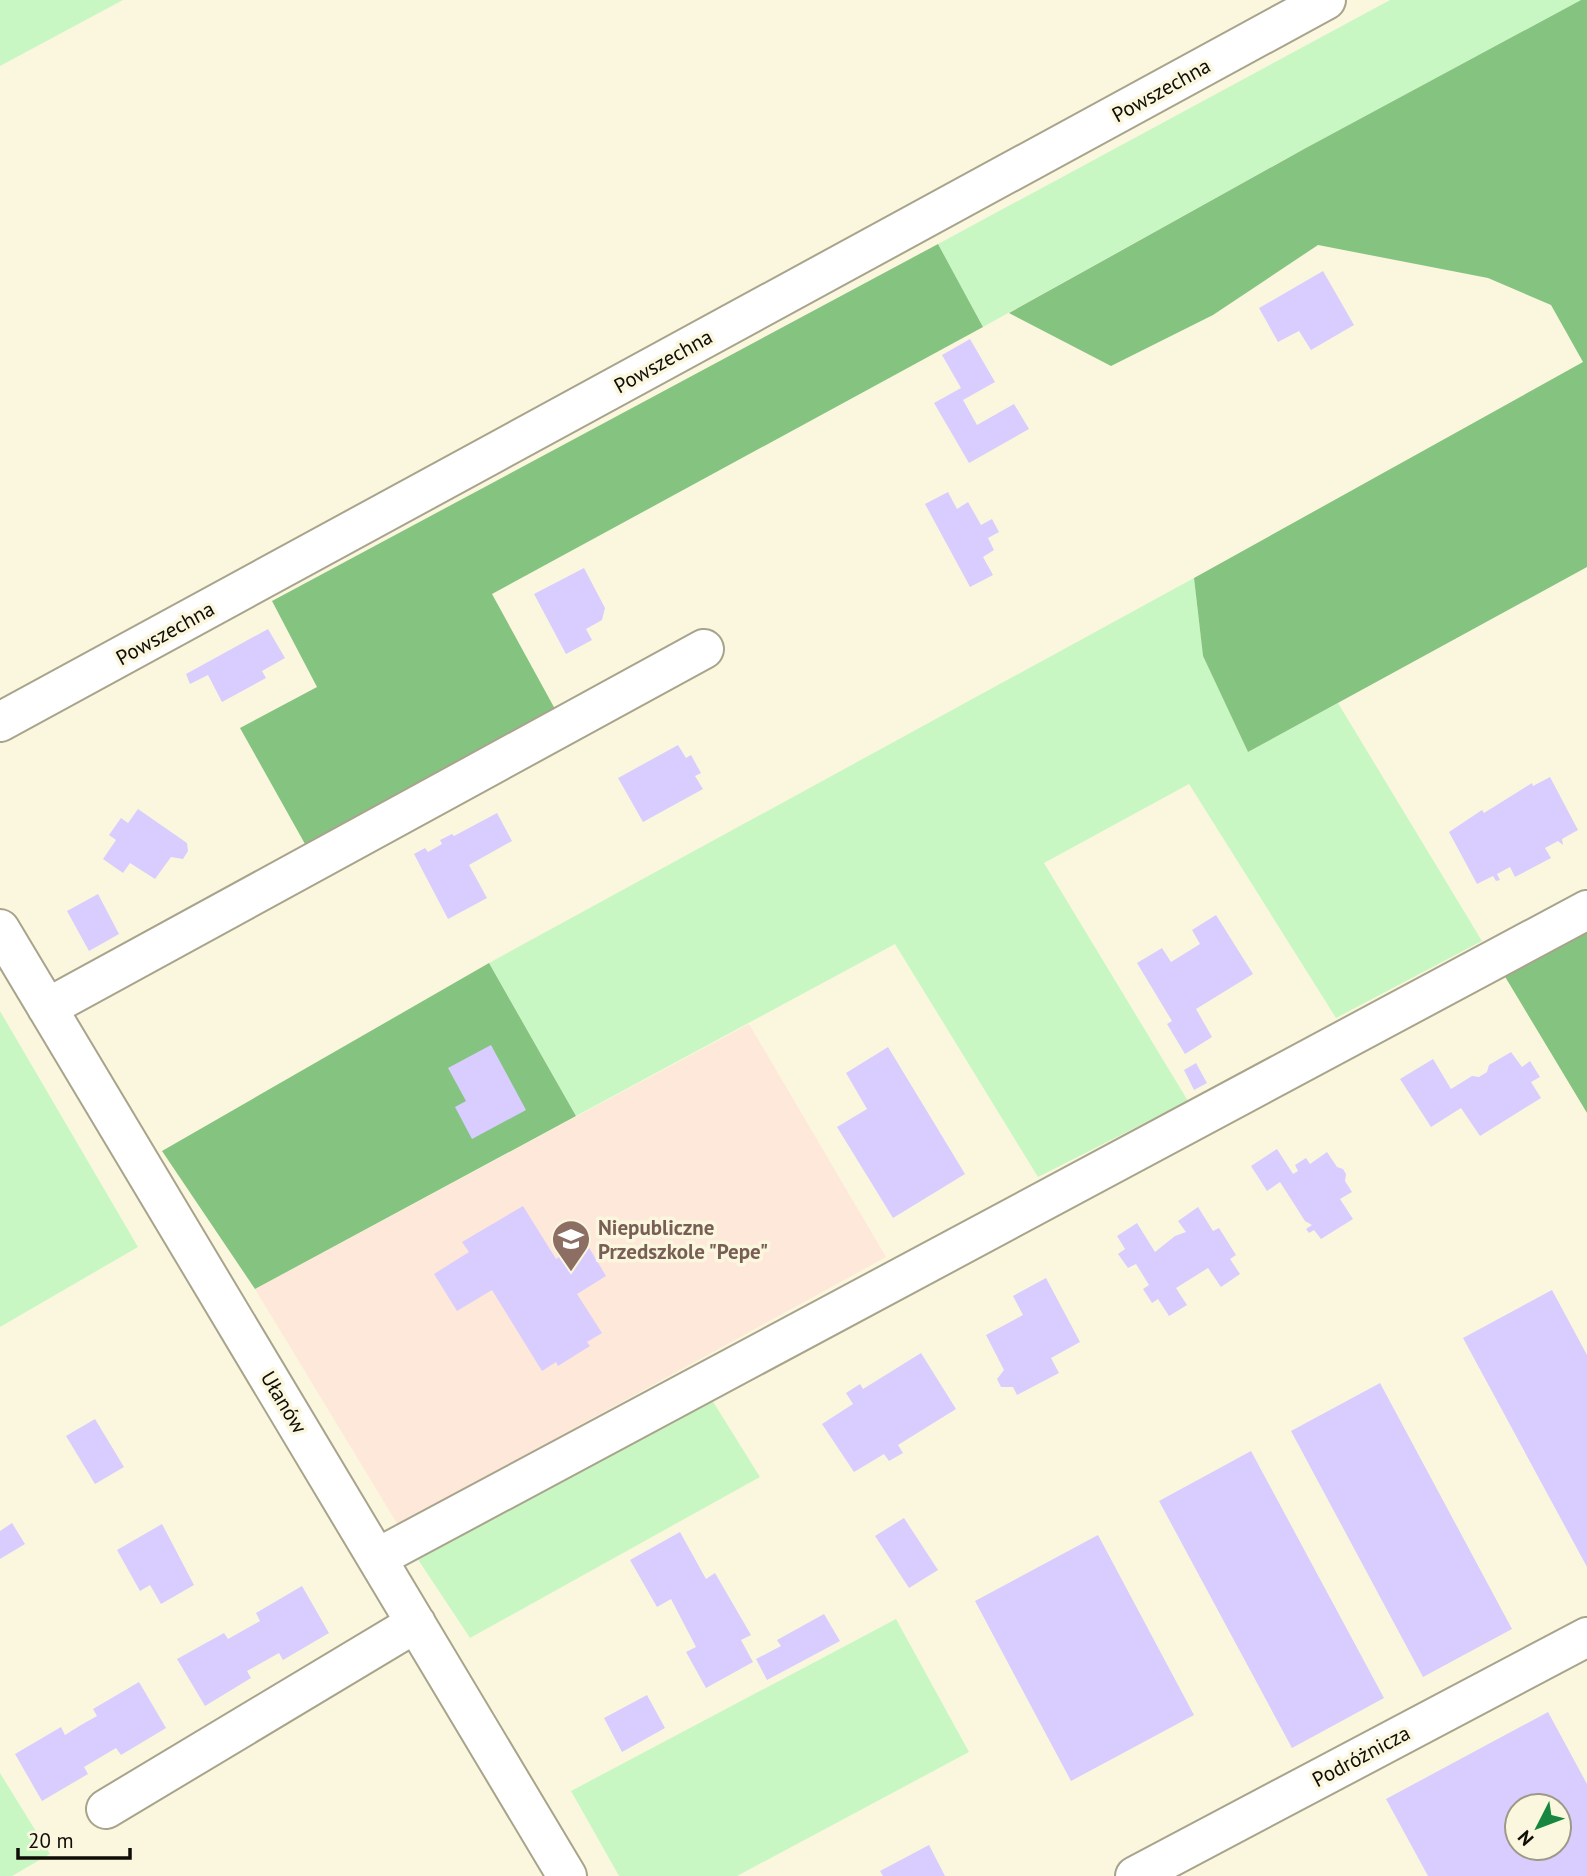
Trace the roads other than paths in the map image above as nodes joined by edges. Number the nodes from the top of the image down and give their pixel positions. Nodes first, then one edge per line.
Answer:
1 (1326, 0) edge
2 (704, 649) dead end
3 (0, 722) edge
4 (1587, 910) edge
5 (0, 929) edge
6 (47, 1008) junction
7 (377, 1558) junction
8 (416, 1623) junction
9 (1587, 1637) edge
10 (106, 1809) dead end
11 (567, 1876) edge
12 (1135, 1876) edge

1 - 3 street, Powszechna
2 - 6 street
4 - 7 street
5 - 6 street, Ułanów
6 - 7 street, Ułanów
7 - 8 street, Ułanów
8 - 10 street
8 - 11 street, Ułanów
9 - 12 street, Podróżnicza

